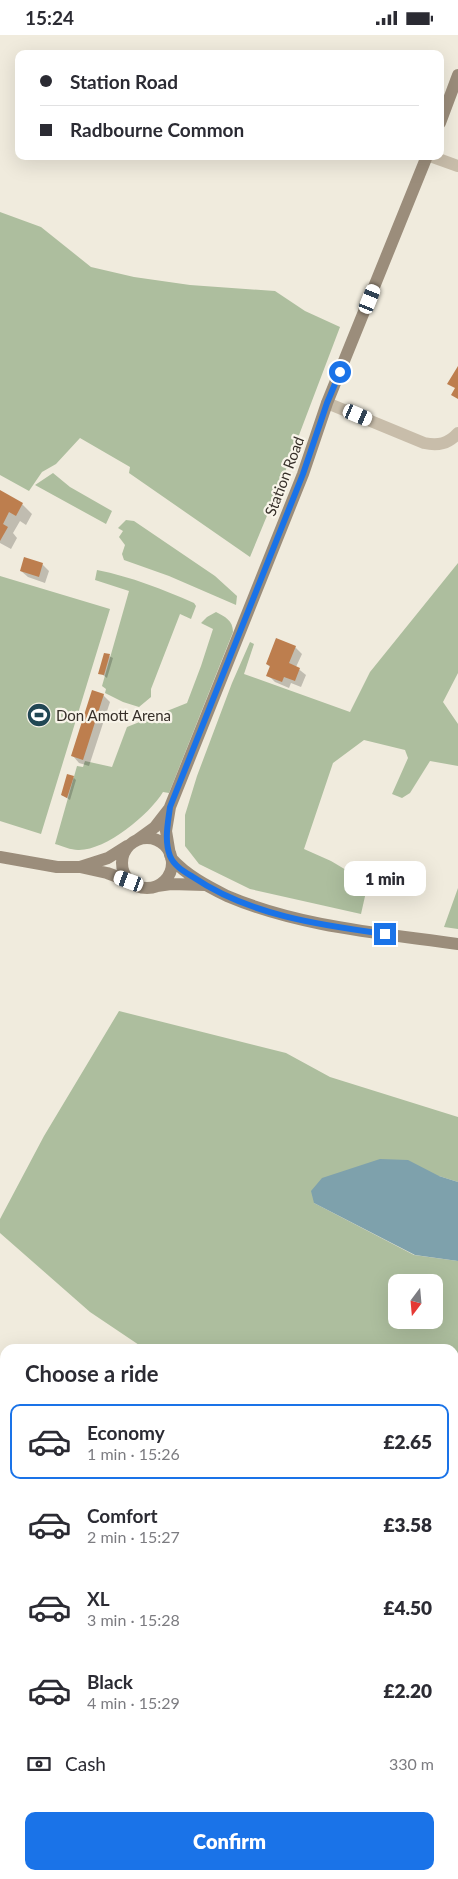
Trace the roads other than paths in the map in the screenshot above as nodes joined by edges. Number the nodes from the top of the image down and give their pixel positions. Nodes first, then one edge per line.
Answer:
1 (458, 75) edge
2 (444, 112) edge
3 (427, 160) edge
4 (441, 160) edge
5 (458, 166) edge
6 (327, 403) junction
7 (458, 433) edge
8 (170, 807) junction
9 (133, 843) junction
10 (0, 857) edge
11 (170, 857) junction
12 (80, 867) junction
13 (129, 881) junction
14 (205, 885) junction
15 (155, 887) junction
16 (458, 944) edge

1 - 2 main road
3 - 6 main road, Station Road
4 - 5 street
6 - 7 street
6 - 8 main road, Station Road
8 - 9 main road, Station Road
8 - 11 main road, Station Road
9 - 11 main road
9 - 12 main road, Station Road
9 - 13 main road
10 - 12 main road
11 - 14 main road
11 - 15 main road
12 - 13 main road
13 - 15 main road
14 - 15 main road
14 - 16 main road

